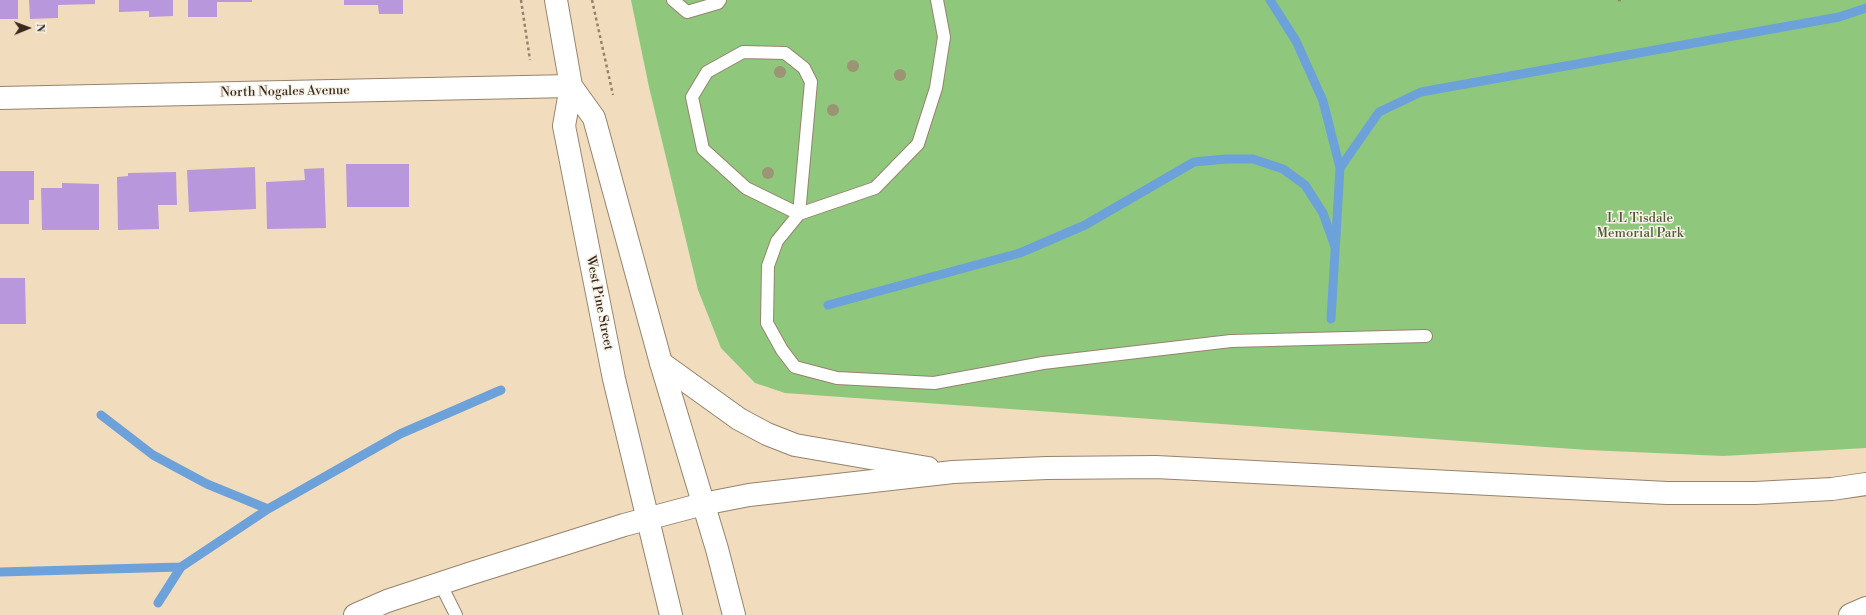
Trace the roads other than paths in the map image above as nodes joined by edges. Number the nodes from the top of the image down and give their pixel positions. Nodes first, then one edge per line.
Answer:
1 (556, 0) edge
2 (672, 0) edge
3 (720, 0) edge
4 (936, 0) edge
5 (571, 86) junction
6 (0, 98) edge
7 (799, 214) junction
8 (1426, 336) dead end
9 (661, 363) junction
10 (953, 472) junction
11 (1866, 484) edge
12 (703, 504) junction
13 (647, 518) junction
14 (440, 583) junction
15 (1866, 608) edge
16 (355, 615) edge
17 (456, 615) edge
18 (671, 615) edge
19 (734, 615) edge
20 (1850, 615) edge

1 - 5 main road, West Pine Street
2 - 3 lane
4 - 7 lane
5 - 6 main road, North Nogales Avenue
5 - 9 main road, West Pine Street
5 - 13 main road, West Pine Street
7 - 7 lane
7 - 8 lane
9 - 10 main road
9 - 12 main road, West Pine Street
10 - 11 main road
10 - 12 main road
12 - 13 main road
12 - 19 main road, West Pine Street
13 - 14 main road
13 - 18 main road, West Pine Street
14 - 16 main road
14 - 17 lane
15 - 20 main road

